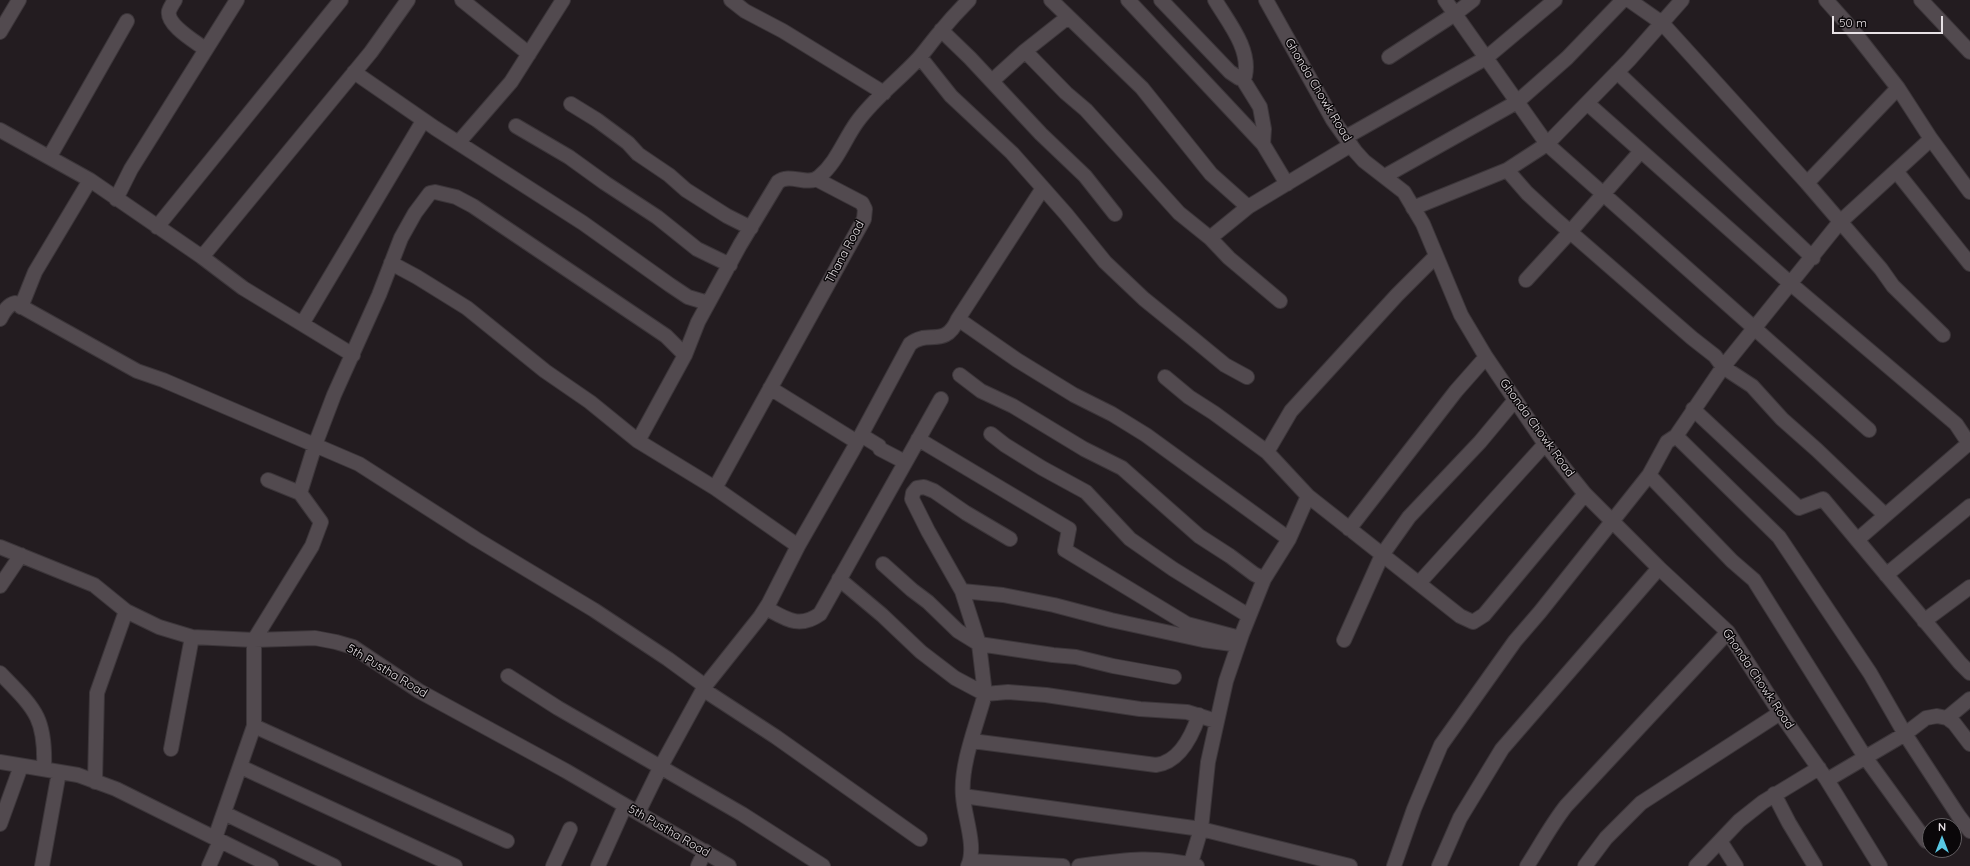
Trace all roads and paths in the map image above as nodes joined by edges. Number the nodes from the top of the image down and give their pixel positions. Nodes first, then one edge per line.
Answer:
1 (19, 0) edge
2 (175, 0) edge
3 (238, 0) edge
4 (408, 0) edge
5 (462, 0) edge
6 (563, 0) edge
7 (731, 0) edge
8 (969, 0) edge
9 (1051, 0) edge
10 (1128, 0) edge
11 (1161, 0) edge
12 (1215, 0) edge
13 (1444, 0) edge
14 (1473, 0) edge
15 (1555, 0) edge
16 (1623, 0) edge
17 (1629, 0) edge
18 (1682, 0) edge
19 (1826, 0) edge
20 (1921, 0) edge
21 (1269, 1) edge
22 (335, 2) edge
23 (1455, 14) junction
24 (1068, 17) junction
25 (127, 21) dead end
26 (1662, 23) junction
27 (941, 30) junction
28 (0, 32) edge
29 (205, 49) junction
30 (1025, 50) junction
31 (1970, 52) edge
32 (529, 54) junction
33 (920, 57) junction
34 (1389, 57) dead end
35 (1486, 58) junction
36 (354, 72) junction
37 (1617, 72) junction
38 (1242, 78) junction
39 (992, 81) junction
40 (1898, 88) junction
41 (884, 93) junction
42 (1517, 102) junction
43 (1587, 103) junction
44 (571, 104) dead end
45 (423, 121) junction
46 (516, 126) dead end
47 (0, 130) edge
48 (1931, 139) junction
49 (1349, 141) junction
50 (458, 143) junction
51 (1263, 144) junction
52 (1547, 144) junction
53 (1641, 151) junction
54 (50, 156) junction
55 (1507, 170) junction
56 (1896, 171) junction
57 (1385, 176) junction
58 (816, 179) junction
59 (90, 180) junction
60 (1807, 183) junction
61 (1287, 184) junction
62 (1043, 188) junction
63 (1970, 192) edge
64 (1604, 194) junction
65 (116, 199) junction
66 (1248, 207) junction
67 (1413, 208) junction
68 (1115, 214) dead end
69 (1839, 223) junction
70 (157, 227) junction
71 (751, 228) junction
72 (1570, 232) junction
73 (1210, 238) junction
74 (1436, 256) junction
75 (202, 257) junction
76 (1812, 258) junction
77 (391, 263) junction
78 (1970, 264) edge
79 (730, 265) junction
80 (1526, 280) dead end
81 (1791, 284) junction
82 (1280, 301) dead end
83 (708, 303) junction
84 (21, 307) junction
85 (0, 319) edge
86 (958, 319) junction
87 (302, 324) junction
88 (1754, 327) junction
89 (1943, 335) dead end
90 (353, 355) junction
91 (684, 355) junction
92 (1486, 357) junction
93 (1723, 367) junction
94 (960, 375) dead end
95 (1165, 377) dead end
96 (1247, 377) dead end
97 (770, 388) junction
98 (941, 398) dead end
99 (1515, 400) junction
100 (1693, 409) junction
101 (1869, 430) dead end
102 (991, 434) dead end
103 (1676, 436) junction
104 (918, 438) junction
105 (859, 439) junction
106 (638, 441) junction
107 (1545, 444) junction
108 (1970, 444) edge
109 (314, 445) junction
110 (1267, 452) junction
111 (905, 462) junction
112 (1649, 475) junction
113 (268, 480) dead end
114 (715, 488) junction
115 (300, 493) junction
116 (1585, 494) junction
117 (1308, 496) junction
118 (1970, 506) edge
119 (1886, 515) junction
120 (1612, 520) junction
121 (1349, 529) junction
122 (1010, 539) dead end
123 (1289, 539) junction
124 (1857, 540) junction
125 (798, 546) junction
126 (0, 547) edge
127 (20, 555) junction
128 (1382, 555) junction
129 (883, 564) dead end
130 (1659, 568) junction
131 (1886, 575) junction
132 (839, 579) junction
133 (1264, 579) junction
134 (1419, 583) junction
135 (0, 586) edge
136 (1970, 587) edge
137 (962, 591) junction
138 (766, 608) junction
139 (126, 611) junction
140 (1248, 616) junction
141 (1924, 621) junction
142 (1728, 632) junction
143 (192, 637) junction
144 (254, 640) junction
145 (1344, 640) dead end
146 (1239, 641) junction
147 (979, 644) junction
148 (1967, 664) edge
149 (0, 673) edge
150 (508, 676) dead end
151 (1174, 677) dead end
152 (705, 688) junction
153 (985, 694) junction
154 (1970, 699) edge
155 (1780, 713) junction
156 (1199, 715) junction
157 (1947, 718) junction
158 (1216, 721) junction
159 (254, 726) junction
160 (1906, 734) junction
161 (972, 741) junction
162 (1970, 744) edge
163 (171, 750) dead end
164 (1865, 757) junction
165 (0, 762) edge
166 (21, 766) junction
167 (241, 766) junction
168 (660, 768) junction
169 (1819, 768) junction
170 (44, 770) junction
171 (59, 772) junction
172 (1827, 780) junction
173 (95, 782) junction
174 (1774, 794) junction
175 (963, 796) junction
176 (626, 806) junction
177 (224, 813) junction
178 (638, 813) junction
179 (0, 824) edge
180 (570, 828) dead end
181 (1201, 828) junction
182 (1970, 831) edge
183 (1922, 835) edge
184 (217, 839) junction
185 (920, 839) dead end
186 (508, 841) dead end
187 (1720, 841) junction
188 (705, 851) junction
189 (969, 864) edge
190 (1193, 865) edge
191 (42, 866) edge
192 (209, 866) edge
193 (271, 866) edge
194 (334, 866) edge
195 (455, 866) edge
196 (553, 866) edge
197 (598, 866) edge
198 (698, 866) edge
199 (729, 866) edge
200 (822, 866) edge
201 (1063, 866) edge
202 (1079, 866) edge
203 (1350, 866) edge
204 (1394, 866) edge
205 (1439, 866) edge
206 (1527, 866) edge
207 (1585, 866) edge
208 (1696, 866) edge
209 (1736, 866) edge
210 (1815, 866) edge
211 (1880, 866) edge

1 - 28 street
2 - 29 street
3 - 29 street
4 - 36 street
5 - 32 street
6 - 32 street
7 - 41 street
8 - 27 street
9 - 24 street
10 - 51 street
11 - 38 street
12 - 38 street
13 - 23 street
14 - 23 street
15 - 35 street
16 - 42 street
17 - 26 street
18 - 26 street
19 - 40 street
20 - 31 street
21 - 49 street, Ghonda Chowk Road
22 - 70 street
23 - 34 street
23 - 35 street
24 - 30 street
24 - 66 street
25 - 54 street
26 - 37 street
26 - 60 street
27 - 33 street
27 - 39 street
29 - 65 street
30 - 39 street
30 - 73 street
32 - 50 street
33 - 41 street
33 - 62 street
35 - 42 street
35 - 49 street
36 - 45 street
36 - 75 street
37 - 43 street
37 - 76 street
38 - 51 street
39 - 68 street
40 - 48 street
40 - 60 street
41 - 58 street
42 - 52 street
42 - 57 street
43 - 52 street
43 - 53 street
44 - 71 street
45 - 50 street
45 - 87 street
46 - 79 street
47 - 54 street
48 - 56 street
48 - 63 street
49 - 57 street, Ghonda Chowk Road
49 - 61 street
50 - 83 street
51 - 61 street
52 - 55 street
52 - 64 street
53 - 64 street
53 - 81 street
54 - 59 street
55 - 67 street
55 - 72 street
56 - 69 street
56 - 78 street
57 - 67 street, Ghonda Chowk Road
58 - 71 street
58 - 97 street, Thana Road
59 - 65 street
59 - 84 street
60 - 69 street
61 - 66 street
62 - 86 street
62 - 96 street
64 - 72 street
64 - 88 street
65 - 70 street
66 - 73 street
67 - 74 street, Ghonda Chowk Road
69 - 76 street
69 - 89 street
70 - 75 street
71 - 79 street
72 - 80 street
72 - 93 street
73 - 82 street
74 - 92 street, Ghonda Chowk Road
74 - 110 street
75 - 87 street
76 - 81 street
77 - 90 street
77 - 91 street
77 - 106 street
79 - 83 street
81 - 88 street
81 - 108 street
83 - 91 street
84 - 85 street
84 - 109 street
86 - 105 street
86 - 123 street
87 - 90 street
88 - 93 street
88 - 101 street
90 - 109 street
91 - 106 street
92 - 99 street, Ghonda Chowk Road
92 - 121 street
93 - 100 street
93 - 119 street
94 - 133 street
95 - 110 street
97 - 105 street
97 - 114 street, Thana Road
98 - 104 street
99 - 107 street, Ghonda Chowk Road
99 - 128 street
100 - 103 street
100 - 124 street
102 - 140 street
103 - 112 street
103 - 160 street
104 - 111 street
104 - 146 street
105 - 111 street
105 - 125 street
106 - 114 street
107 - 116 street, Ghonda Chowk Road
107 - 134 street
108 - 119 street
109 - 115 street
109 - 152 street
110 - 117 street
111 - 132 street
112 - 120 street
112 - 164 street
113 - 115 street
114 - 125 street
115 - 144 street
116 - 120 street, Ghonda Chowk Road
116 - 134 street
117 - 121 street
117 - 123 street
118 - 131 street
119 - 124 street
120 - 130 street, Ghonda Chowk Road
120 - 204 street
121 - 128 street
122 - 137 street
123 - 133 street
124 - 131 street
125 - 138 street
126 - 127 street, 5th Pustha Road
127 - 135 street
127 - 139 street, 5th Pustha Road
128 - 134 street
128 - 145 street
129 - 147 street
130 - 142 street, Ghonda Chowk Road
130 - 205 street
131 - 141 street
132 - 138 street
132 - 153 street
133 - 140 street
136 - 141 street
137 - 146 street
137 - 147 street
138 - 152 street
139 - 143 street, 5th Pustha Road
139 - 173 street
140 - 146 street
141 - 148 street
142 - 155 street, Ghonda Chowk Road
142 - 206 street
143 - 144 street, 5th Pustha Road
143 - 163 street
144 - 159 street
144 - 176 street, 5th Pustha Road
146 - 158 street
147 - 151 street
147 - 153 street
149 - 170 street
150 - 168 street
152 - 168 street
152 - 185 street
153 - 156 street
153 - 161 street
154 - 157 street
155 - 169 street, Ghonda Chowk Road
155 - 207 street
156 - 158 street
156 - 161 street
157 - 160 street
157 - 162 street
158 - 181 street
159 - 167 street
159 - 186 street
160 - 164 street
160 - 182 street
161 - 175 street
164 - 172 street
164 - 183 street
165 - 166 street
166 - 170 street
166 - 179 street
167 - 177 street
167 - 195 street
168 - 178 street
168 - 200 street
169 - 172 street, Ghonda Chowk Road
169 - 174 street
170 - 171 street
171 - 173 street
171 - 191 street
172 - 211 street, Ghonda Chowk Road
173 - 184 street
174 - 187 street
174 - 210 street
175 - 181 street
175 - 189 street
176 - 178 street, 5th Pustha Road
176 - 197 street
177 - 184 street
177 - 194 street
178 - 188 street, 5th Pustha Road
180 - 196 street
181 - 190 street
181 - 203 street
184 - 192 street
184 - 193 street
187 - 208 street
187 - 209 street
188 - 198 street
188 - 199 street, 5th Pustha Road
189 - 201 street
190 - 202 street

